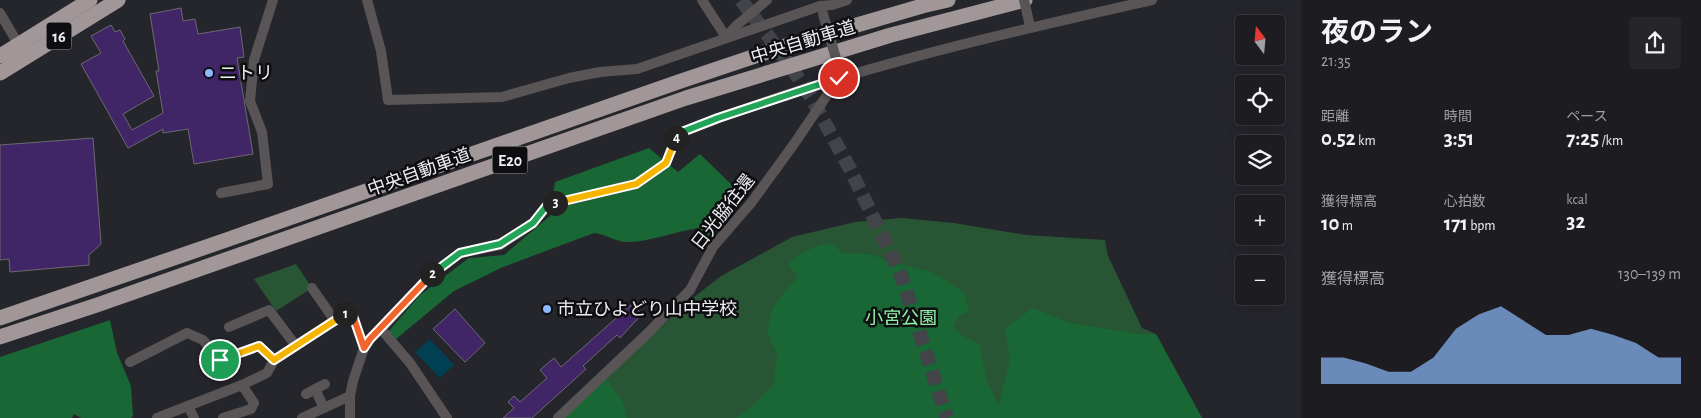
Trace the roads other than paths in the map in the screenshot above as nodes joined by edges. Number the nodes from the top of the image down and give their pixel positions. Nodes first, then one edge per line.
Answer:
1 (90, 0) edge
2 (118, 0) edge
3 (273, 0) edge
4 (367, 0) edge
5 (702, 0) edge
6 (767, 0) edge
7 (848, 0) edge
8 (948, 0) edge
9 (1024, 0) edge
10 (1152, 0) edge
11 (820, 7) edge
12 (0, 13) edge
13 (1030, 24) junction
14 (726, 37) junction
15 (22, 50) junction
16 (0, 56) edge
17 (0, 73) edge
18 (840, 75) junction
19 (221, 193) dead end
20 (312, 288) dead end
21 (0, 318) edge
22 (335, 321) junction
23 (229, 327) dead end
24 (381, 329) junction
25 (0, 337) edge
26 (296, 346) junction
27 (364, 348) junction
28 (274, 360) junction
29 (130, 362) dead end
30 (325, 384) dead end
31 (242, 385) junction
32 (315, 389) junction
33 (306, 394) dead end
34 (350, 396) junction
35 (188, 406) junction
36 (324, 408) junction
37 (157, 418) edge
38 (194, 418) edge
39 (223, 418) edge
40 (302, 418) edge
41 (350, 418) edge
42 (447, 418) edge
43 (558, 418) edge

1 - 15 highway, 16
2 - 15 highway, 16
3 - 19 street
4 - 14 street
5 - 14 street
6 - 14 street
7 - 11 street
8 - 21 highway, 中央自動車道 / E20
9 - 13 street, bridge
9 - 25 highway, 中央自動車道 / E20
10 - 13 street
11 - 14 street
11 - 18 street, bridge
12 - 15 street
13 - 18 street
15 - 16 highway, 16
15 - 17 highway, 16
18 - 24 street
18 - 43 street, 日光脇往還
20 - 22 street
22 - 26 street
22 - 27 street
23 - 26 street
24 - 27 street
24 - 42 street
26 - 28 street
27 - 34 street
28 - 29 street
28 - 31 street
30 - 32 street
31 - 35 street
31 - 39 street
32 - 33 street
32 - 36 street
34 - 36 street
34 - 41 street
35 - 37 street
35 - 38 street
36 - 40 street

